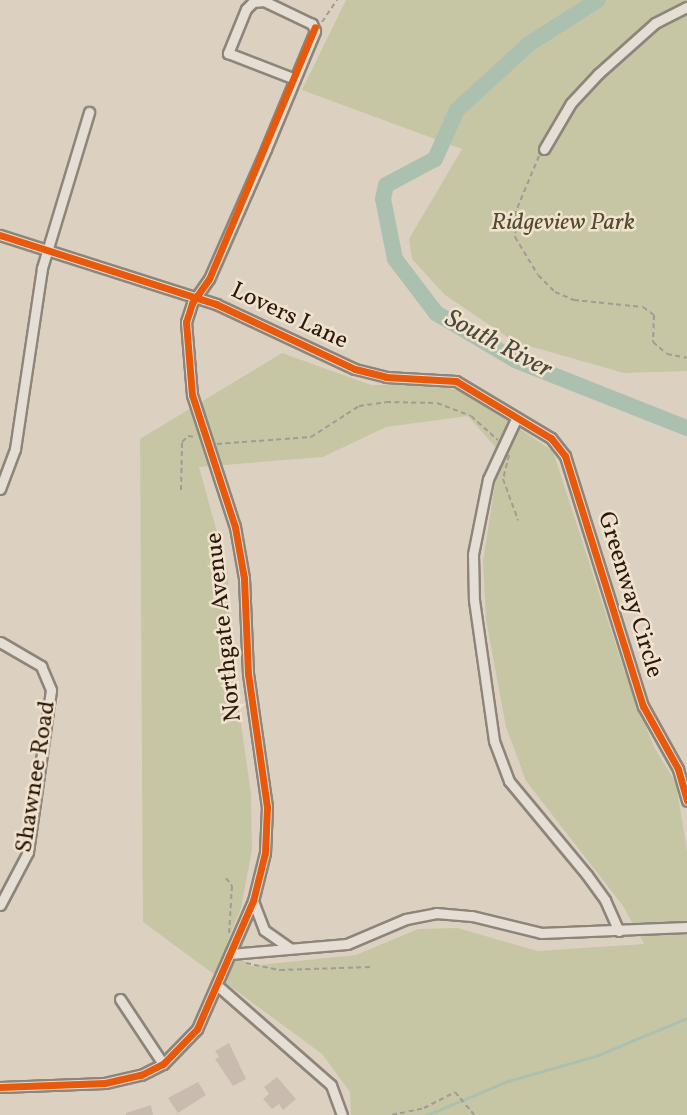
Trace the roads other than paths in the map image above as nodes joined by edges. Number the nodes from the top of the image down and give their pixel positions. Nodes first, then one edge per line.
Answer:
1 (687, 7) edge
2 (295, 79) junction
3 (89, 112) dead end
4 (544, 149) road end
5 (0, 235) edge
6 (47, 248) junction
7 (196, 297) junction
8 (516, 419) junction
9 (0, 489) edge
10 (0, 642) edge
11 (687, 801) edge
12 (253, 901) junction
13 (0, 905) edge
14 (687, 927) edge
15 (619, 931) junction
16 (292, 948) junction
17 (230, 954) junction
18 (218, 986) junction
19 (120, 999) dead end
20 (163, 1064) junction
21 (0, 1087) edge
22 (342, 1115) edge

1 - 4 street
2 - 2 street, Northgate Avenue
2 - 7 street, Northgate Avenue
3 - 6 street
5 - 6 street, Lovers Lane
6 - 7 street, Lovers Lane
6 - 9 street
7 - 8 street, Lovers Lane
7 - 12 street, Northgate Avenue
8 - 11 street, Greenway Circle
8 - 15 street
10 - 13 street, Shawnee Road
12 - 16 street
12 - 17 street, Northgate Avenue
14 - 15 street
15 - 16 street
16 - 17 street
17 - 18 street, Northgate Avenue
18 - 20 street, Northgate Avenue
18 - 22 street
19 - 20 street
20 - 21 street, Northgate Avenue

